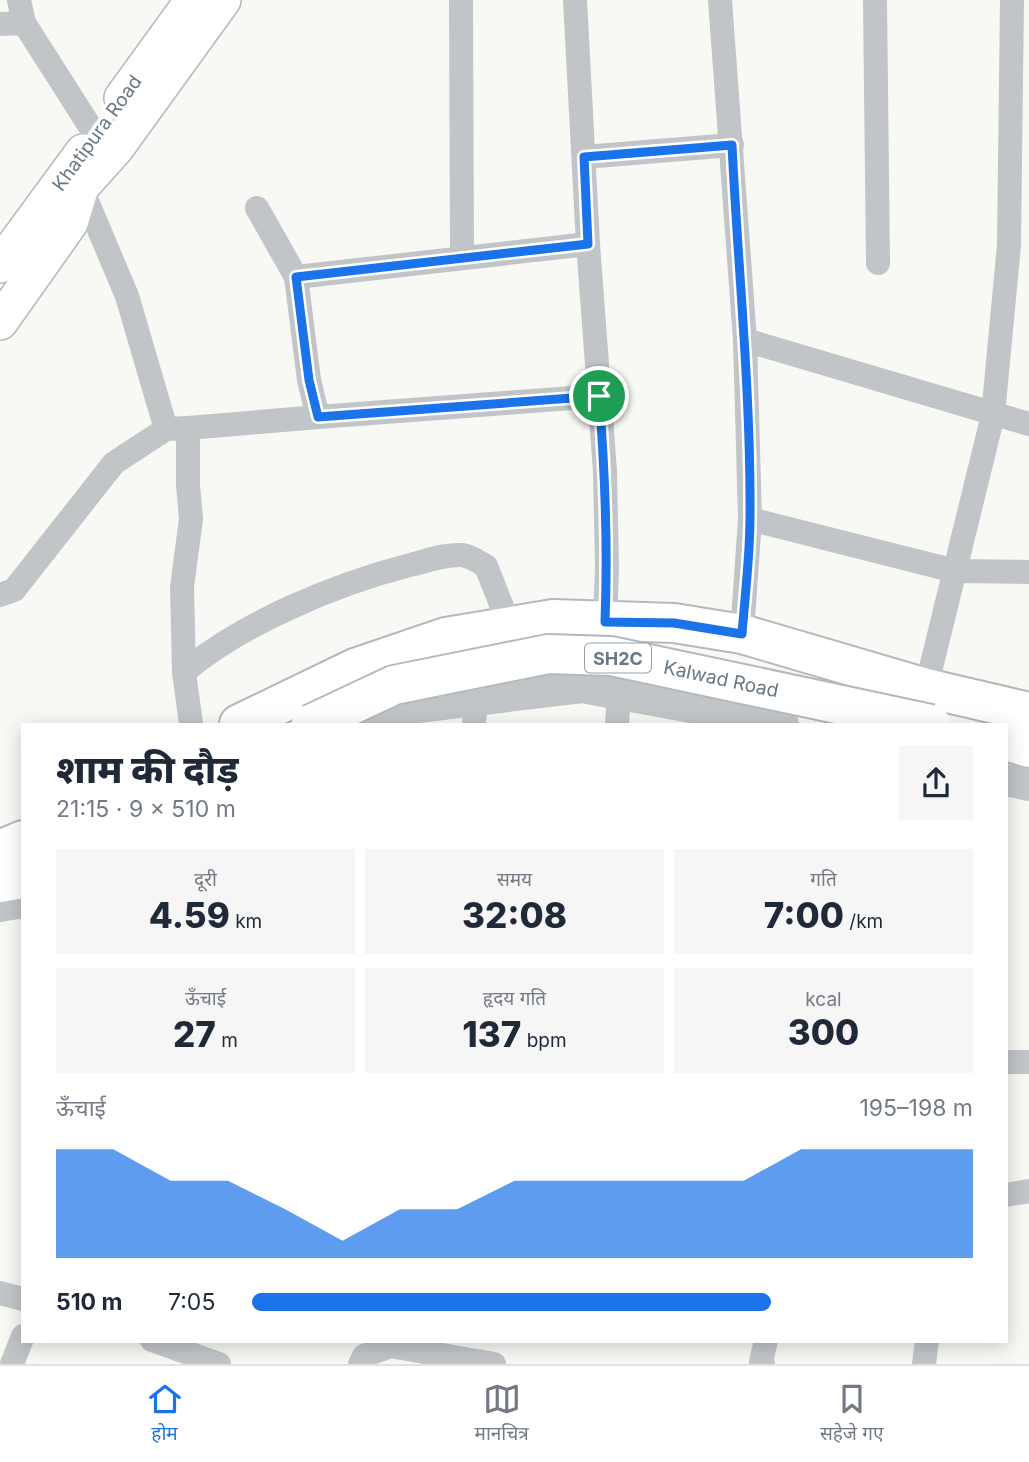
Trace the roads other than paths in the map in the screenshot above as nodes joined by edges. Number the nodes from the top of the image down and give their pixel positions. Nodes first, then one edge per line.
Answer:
1 (193, 0) edge
2 (223, 0) edge
3 (461, 0) edge
4 (575, 0) edge
5 (720, 0) edge
6 (874, 0) edge
7 (1012, 0) edge
8 (14, 16) edge
9 (106, 142) junction
10 (732, 145) junction
11 (584, 157) junction
12 (81, 187) junction
13 (257, 208) dead end
14 (588, 244) junction
15 (462, 257) junction
16 (878, 263) dead end
17 (0, 265) edge
18 (296, 277) junction
19 (0, 293) edge
20 (0, 322) edge
21 (745, 340) junction
22 (599, 396) junction
23 (993, 415) junction
24 (318, 417) junction
25 (1029, 424) edge
26 (177, 429) junction
27 (750, 519) junction
28 (955, 570) junction
29 (1029, 572) edge
30 (0, 595) edge
31 (605, 622) junction
32 (510, 627) junction
33 (742, 634) junction
34 (184, 672) junction
35 (619, 693) junction
36 (929, 706) edge
37 (475, 712) edge
38 (1029, 712) edge
39 (191, 723) edge
40 (241, 723) edge
41 (313, 723) edge
42 (365, 723) edge
43 (617, 723) edge
44 (778, 723) edge
45 (1008, 742) edge
46 (1029, 748) edge
47 (1008, 780) edge
48 (1029, 785) edge
49 (17, 855) edge
50 (0, 883) edge
51 (21, 902) edge
52 (0, 906) edge
53 (1008, 1062) edge
54 (1029, 1062) edge
55 (0, 1293) edge
56 (21, 1298) edge
57 (21, 1341) edge
58 (765, 1343) edge
59 (927, 1343) edge
60 (178, 1345) edge
61 (12, 1364) edge
62 (219, 1364) edge
63 (360, 1364) edge
64 (494, 1364) edge
65 (763, 1364) edge
66 (924, 1364) edge

1 - 9 main road, Khatipura Road
2 - 9 main road
3 - 15 street
4 - 11 street
5 - 10 street
6 - 16 street
7 - 23 street
8 - 9 street
9 - 12 main road
9 - 17 main road, Khatipura Road
10 - 11 street
10 - 21 street
11 - 14 street
12 - 19 main road
12 - 20 main road
12 - 26 street
13 - 18 street
14 - 15 street
14 - 22 street
15 - 18 street
18 - 24 street
21 - 23 street
21 - 27 street
22 - 24 street
22 - 31 street
23 - 25 street
23 - 28 street
24 - 26 street
26 - 30 street
26 - 34 street
27 - 28 street
27 - 33 street
28 - 29 street
28 - 36 street
31 - 32 main road
31 - 33 main road
31 - 35 street
32 - 34 street
32 - 40 main road
33 - 36 main road
34 - 39 street
35 - 37 street
35 - 43 street
35 - 44 street
36 - 38 main road
36 - 41 main road, Kalwad Road / SH2C, bridge
37 - 42 street
45 - 46 main road
47 - 48 street
49 - 50 main road
51 - 52 street
53 - 54 street
55 - 56 street
57 - 61 street
58 - 65 street
59 - 66 street
60 - 62 street
63 - 64 street

